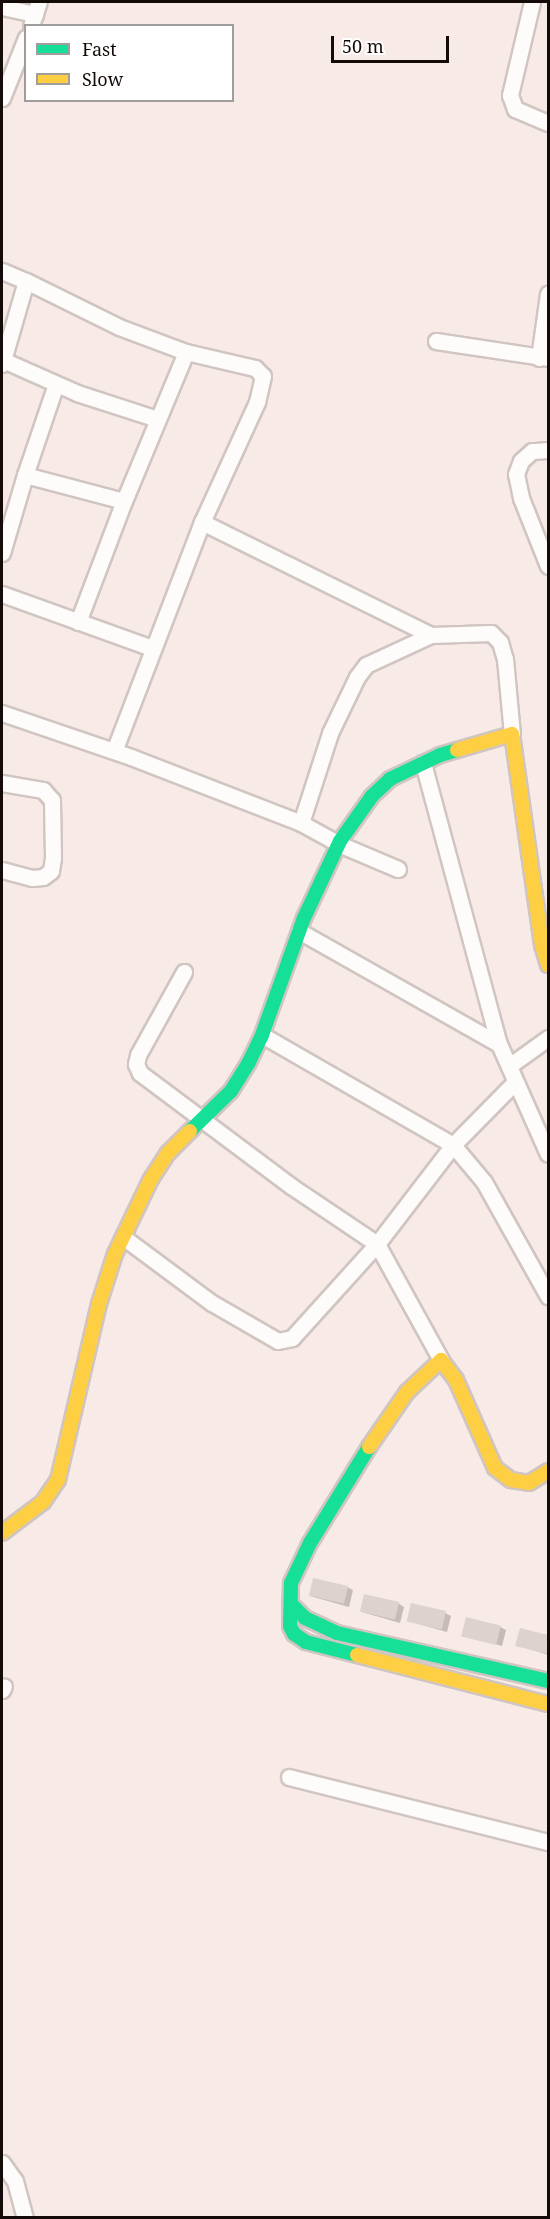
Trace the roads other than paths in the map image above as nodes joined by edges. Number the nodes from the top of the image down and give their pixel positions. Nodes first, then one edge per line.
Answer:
1 (532, 2) edge
2 (2, 7) edge
3 (35, 14) edge
4 (24, 44) edge
5 (2, 98) edge
6 (549, 123) edge
7 (2, 271) edge
8 (26, 281) junction
9 (549, 294) edge
10 (436, 341) dead end
11 (186, 352) junction
12 (544, 358) edge
13 (2, 362) edge
14 (56, 384) junction
15 (157, 419) junction
16 (549, 450) edge
17 (25, 475) junction
18 (123, 501) junction
19 (202, 522) junction
20 (2, 554) edge
21 (549, 566) edge
22 (2, 594) edge
23 (78, 622) junction
24 (431, 635) junction
25 (152, 648) junction
26 (2, 712) edge
27 (512, 734) junction
28 (114, 751) junction
29 (423, 763) junction
30 (2, 783) edge
31 (301, 823) junction
32 (339, 844) junction
33 (398, 869) dead end
34 (2, 870) edge
35 (299, 932) junction
36 (549, 965) edge
37 (184, 972) dead end
38 (262, 1035) junction
39 (549, 1038) edge
40 (499, 1044) junction
41 (509, 1066) junction
42 (515, 1082) junction
43 (201, 1121) junction
44 (453, 1145) junction
45 (549, 1154) edge
46 (123, 1237) junction
47 (376, 1244) junction
48 (549, 1296) edge
49 (441, 1360) junction
50 (549, 1471) edge
51 (2, 1533) edge
52 (291, 1604) junction
53 (549, 1681) edge
54 (549, 1704) edge
55 (289, 1778) dead end
56 (549, 1842) edge
57 (2, 2163) edge
58 (25, 2217) edge

1 - 6 street
2 - 3 street
4 - 5 street
7 - 8 street
8 - 11 street
8 - 13 street
9 - 12 street
10 - 12 street
11 - 15 street
11 - 19 street
13 - 14 street
14 - 15 street
14 - 17 street
15 - 18 street
16 - 21 street
17 - 18 street
17 - 20 street
18 - 23 street
19 - 24 street
19 - 25 street
22 - 23 street
23 - 25 street
24 - 27 street
24 - 31 street
25 - 28 street
26 - 28 street
27 - 29 street
27 - 36 street
28 - 31 street
29 - 32 street
29 - 40 street
30 - 34 street
31 - 32 street
32 - 33 street
32 - 35 street
35 - 38 street
35 - 40 street
37 - 43 street
38 - 43 street
38 - 44 street
39 - 41 street
40 - 41 street
41 - 42 street
42 - 44 street
42 - 45 street
43 - 46 street
43 - 47 street
44 - 47 street
44 - 48 street
46 - 47 street
46 - 51 street
47 - 49 street
49 - 50 street
49 - 52 street
52 - 53 street
52 - 54 street
55 - 56 street
57 - 58 street

